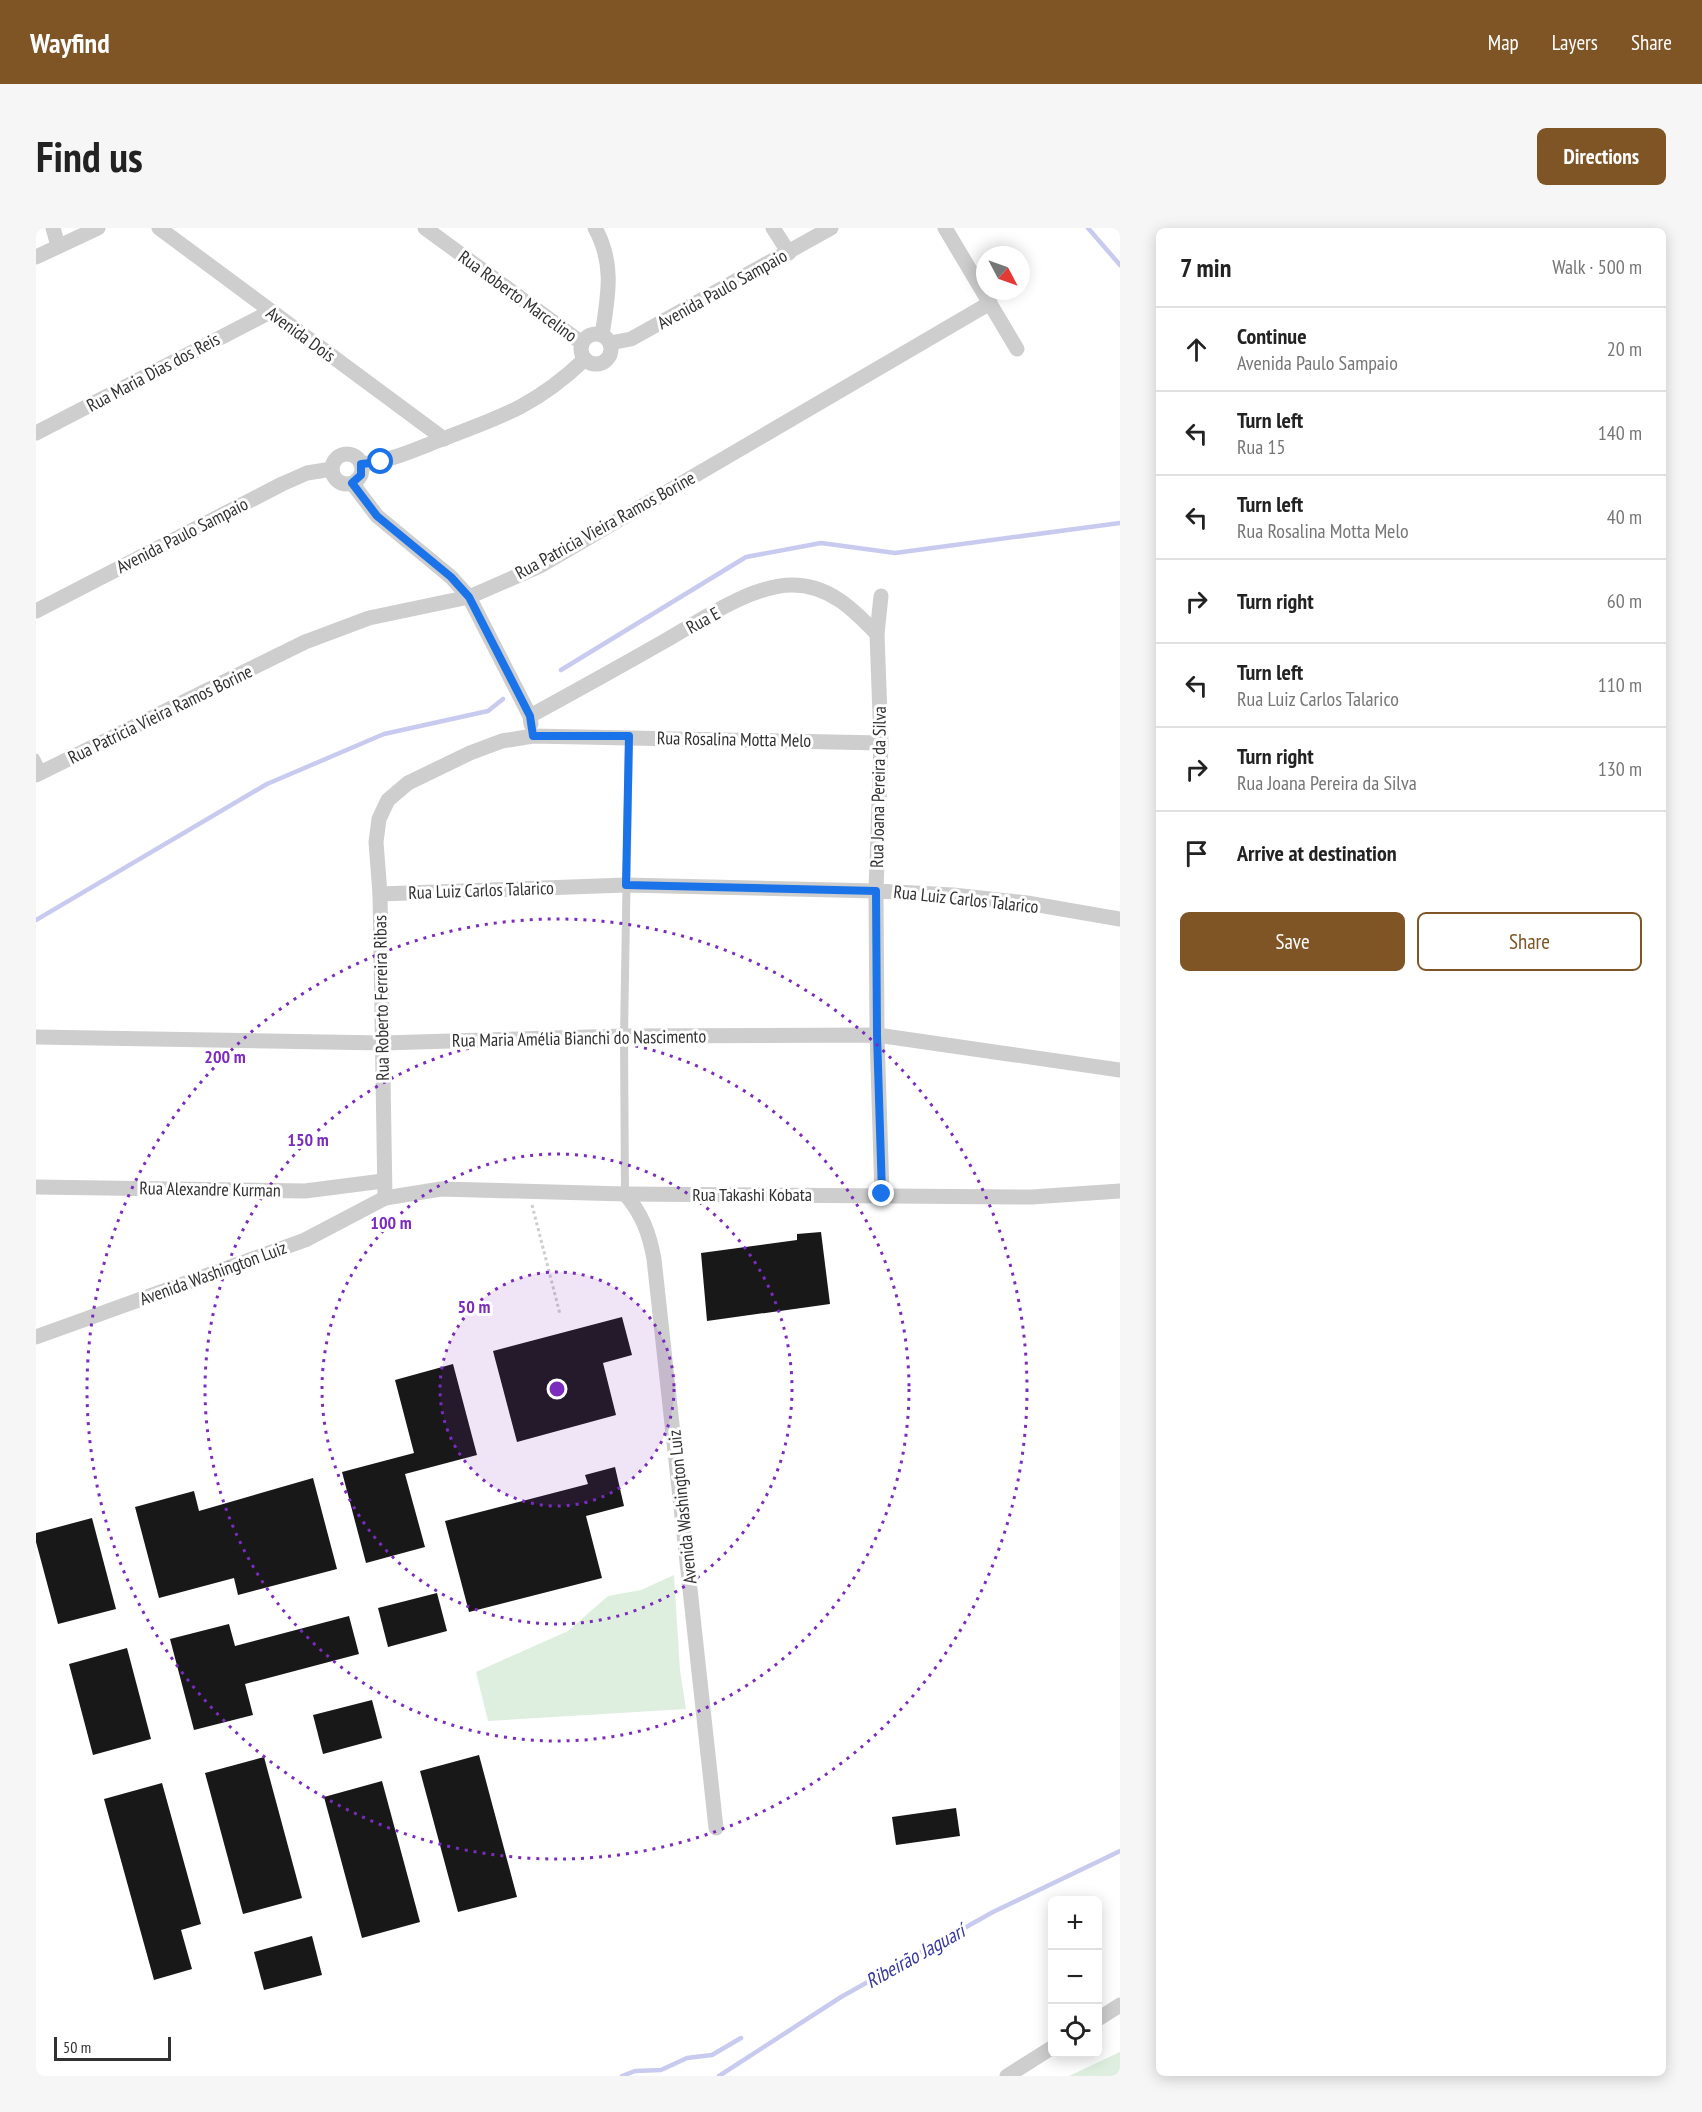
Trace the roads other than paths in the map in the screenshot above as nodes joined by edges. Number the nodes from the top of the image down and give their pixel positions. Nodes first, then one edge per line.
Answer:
1 (53, 228) edge
2 (98, 228) edge
3 (159, 228) edge
4 (425, 228) edge
5 (595, 228) edge
6 (773, 228) edge
7 (831, 228) edge
8 (945, 228) edge
9 (58, 246) junction
10 (789, 253) junction
11 (36, 257) edge
12 (990, 303) junction
13 (270, 312) junction
14 (606, 339) junction
15 (582, 343) junction
16 (1017, 349) dead end
17 (585, 359) junction
18 (36, 434) edge
19 (444, 439) junction
20 (361, 464) junction
21 (332, 469) junction
22 (352, 483) junction
23 (881, 596) dead end
24 (469, 597) junction
25 (36, 611) edge
26 (877, 634) junction
27 (530, 716) junction
28 (533, 736) junction
29 (629, 736) junction
30 (881, 743) junction
31 (36, 758) edge
32 (40, 774) edge
33 (388, 800) joint
34 (626, 885) junction
35 (876, 891) junction
36 (380, 894) junction
37 (1120, 919) edge
38 (877, 1035) junction
39 (624, 1036) junction
40 (36, 1037) edge
41 (383, 1043) junction
42 (1120, 1070) edge
43 (383, 1181) junction
44 (36, 1187) edge
45 (1120, 1191) edge
46 (625, 1194) junction
47 (882, 1194) junction
48 (384, 1198) junction
49 (36, 1337) edge
50 (716, 1828) dead end
51 (1120, 2005) edge
52 (1102, 2016) edge
53 (1048, 2050) edge
54 (1007, 2076) edge

1 - 9 street
2 - 9 street
3 - 13 street, Avenida Dois
4 - 15 street, Rua Roberto Marcelino
5 - 14 street
6 - 10 street
7 - 10 street, Avenida Paulo Sampaio
8 - 12 street
9 - 11 street
10 - 14 street, Avenida Paulo Sampaio
12 - 16 street
12 - 24 street, Rua Patricia Vieira Ramos Borine
13 - 18 street, Rua Maria Dias dos Reis
13 - 19 street, Avenida Dois
14 - 15 street, Avenida Paulo Sampaio
14 - 17 street, Avenida Paulo Sampaio
15 - 17 street
17 - 19 street, Avenida Paulo Sampaio
19 - 20 street, Avenida Paulo Sampaio
20 - 21 street, Avenida Paulo Sampaio
20 - 22 street
21 - 22 street
21 - 25 street, Avenida Paulo Sampaio
22 - 24 street
23 - 26 street, Rua Joana Pereira da Silva
24 - 27 street
24 - 32 street, Rua Patricia Vieira Ramos Borine
26 - 27 street, Rua E
26 - 30 street, Rua Joana Pereira da Silva
27 - 28 street
28 - 29 street, Rua Rosalina Motta Melo
28 - 33 street, Rua Rosalina Motta Melo
29 - 30 street, Rua Rosalina Motta Melo
29 - 34 lane
30 - 35 street, Rua Joana Pereira da Silva
31 - 32 lane
33 - 36 street, Rua Roberto Ferreira Ribas
34 - 35 street, Rua Luiz Carlos Talarico
34 - 36 street, Rua Luiz Carlos Talarico
34 - 39 lane
35 - 37 street, Rua Luiz Carlos Talarico
35 - 38 street, Rua Joana Pereira da Silva
36 - 41 street, Rua Roberto Ferreira Ribas
38 - 39 street, Rua Maria Amélia Bianchi do Nascimento
38 - 42 street, Rua Maria Amélia Bianchi do Nascimento
38 - 47 street, Rua Joana Pereira da Silva
39 - 41 street, Rua Maria Amélia Bianchi do Nascimento
39 - 46 lane
40 - 41 street, Rua Maria Amélia Bianchi do Nascimento
41 - 43 street, Rua Roberto Ferreira Ribas
43 - 44 street, Rua Alexandre Kurman
43 - 48 street, Rua Roberto Ferreira Ribas
45 - 47 street, Rua Takashi Kobata
46 - 47 street, Rua Takashi Kobata
46 - 48 street, Rua Takashi Kobata
46 - 50 street, Avenida Washington Luiz
48 - 49 street, Avenida Washington Luiz
51 - 52 street
53 - 54 street

